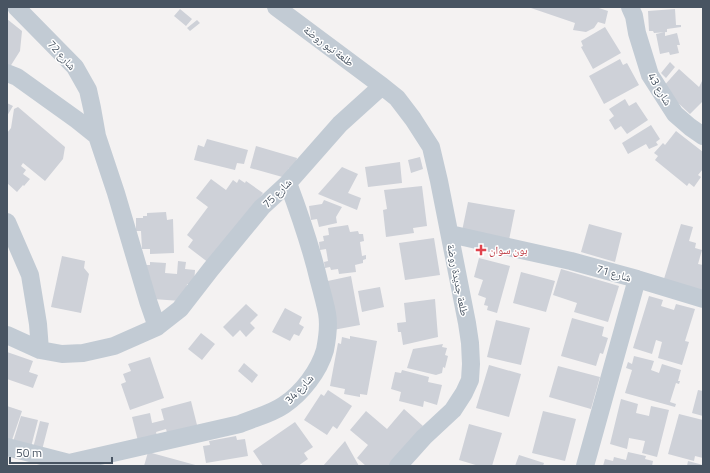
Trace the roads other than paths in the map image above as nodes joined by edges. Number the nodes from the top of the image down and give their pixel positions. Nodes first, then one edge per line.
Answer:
1 (16, 7) edge
2 (276, 7) edge
3 (630, 7) edge
4 (7, 73) edge
5 (382, 86) junction
6 (97, 136) junction
7 (703, 136) edge
8 (288, 183) junction
9 (7, 222) edge
10 (450, 234) junction
11 (637, 279) junction
12 (703, 299) edge
13 (148, 302) junction
14 (180, 309) junction
15 (157, 327) junction
16 (7, 335) edge
17 (40, 350) junction
18 (7, 447) edge
19 (74, 464) edge
20 (398, 466) edge
21 (585, 466) edge

1 - 6 street, شارع 72
2 - 5 street, طلعة نيو روضة
3 - 7 street, شارع 43
4 - 6 street
5 - 8 street, شارع 75
5 - 10 street, طلعة جديدة روضة
6 - 13 street
8 - 14 street, شارع 75
8 - 19 street, شارع 34
9 - 17 street
10 - 11 street, شارع 71
10 - 20 street, طلعة جديدة روضة
11 - 12 street
11 - 21 street, شارع 71
13 - 14 street
13 - 15 street
14 - 15 street, شارع 75
15 - 17 street, شارع 75
16 - 17 street, شارع 75
18 - 19 street, شارع 34

